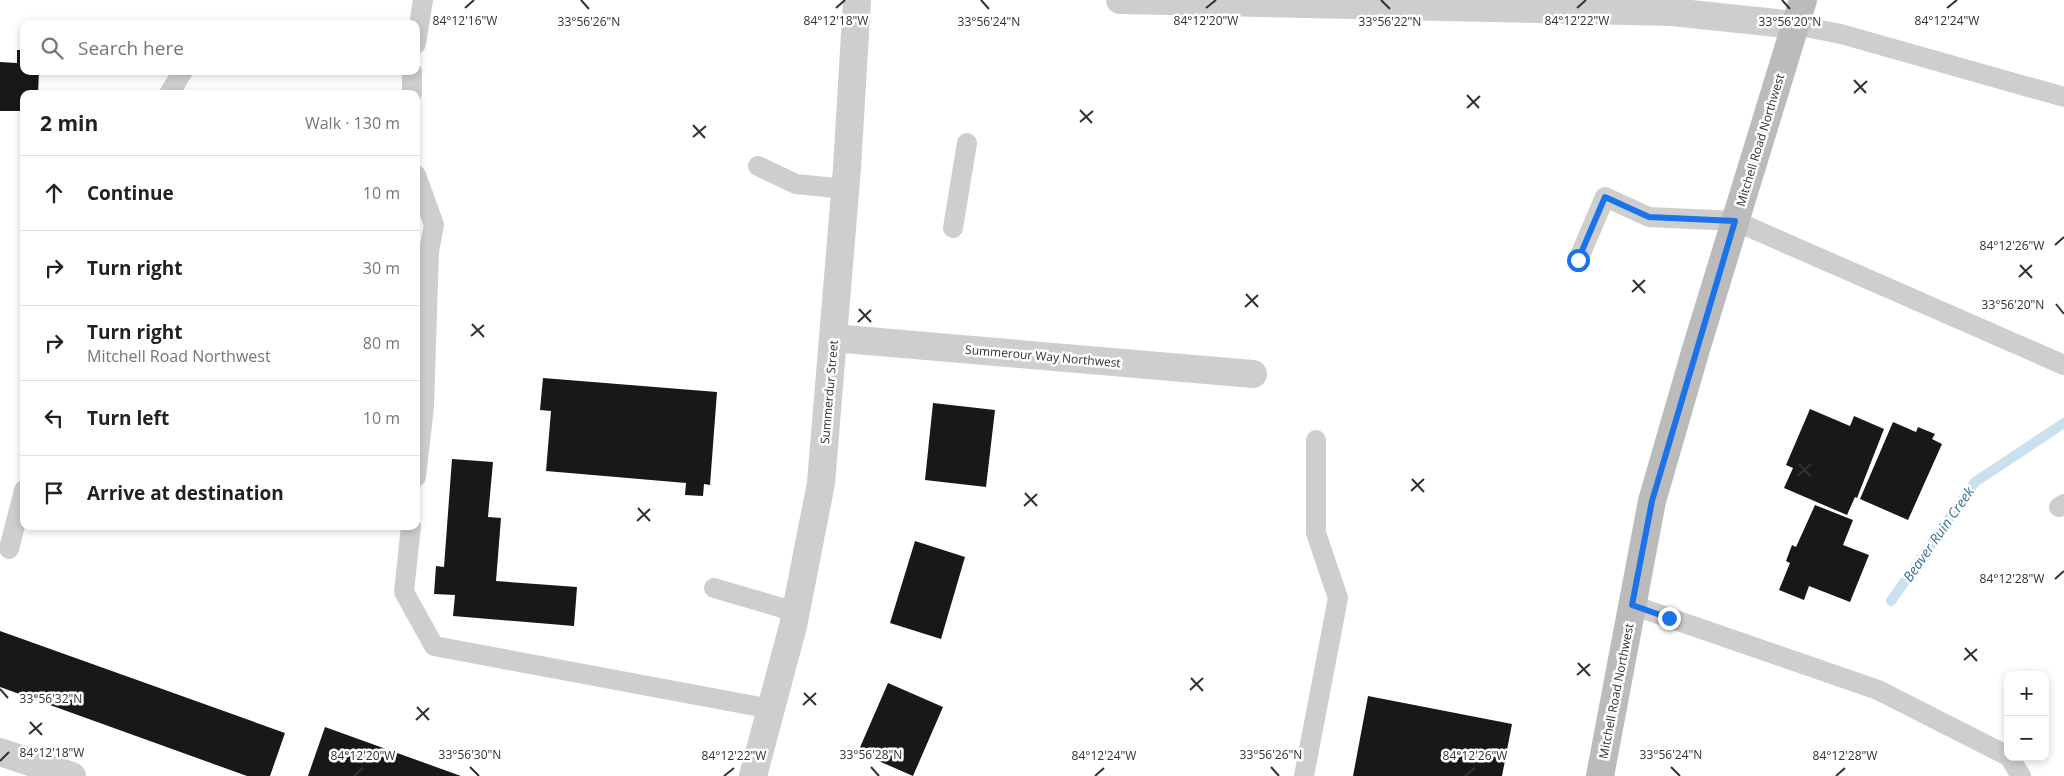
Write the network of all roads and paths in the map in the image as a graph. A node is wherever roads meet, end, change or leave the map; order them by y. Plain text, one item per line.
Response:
1 (423, 0) edge
2 (857, 0) edge
3 (1120, 0) edge
4 (1671, 6) edge
5 (1799, 13) edge
6 (420, 20) edge
7 (181, 75) edge
8 (412, 75) edge
9 (171, 90) edge
10 (412, 90) edge
11 (2064, 97) edge
12 (967, 143) dead end
13 (758, 166) dead end
14 (420, 186) edge
15 (845, 189) junction
16 (1735, 221) junction
17 (953, 228) dead end
18 (1578, 260) dead end
19 (833, 338) junction
20 (2064, 365) edge
21 (1252, 374) dead end
22 (1316, 440) dead end
23 (420, 442) edge
24 (20, 506) edge
25 (411, 530) edge
26 (9, 549) dead end
27 (714, 588) dead end
28 (1632, 605) junction
29 (796, 612) junction
30 (771, 709) junction
31 (0, 752) edge
32 (2004, 755) edge
33 (2011, 761) edge
34 (72, 776) edge
35 (753, 776) edge
36 (1304, 776) edge
37 (1600, 776) edge
38 (2021, 776) edge

1 - 6 lane
2 - 15 street, Summerdur Street
3 - 4 street
4 - 5 street
5 - 11 lane
5 - 16 street, Mitchell Road Northwest
7 - 9 lane
8 - 10 lane
12 - 17 lane
13 - 15 lane
14 - 23 lane
15 - 19 street, Summerdur Street
16 - 18 lane
16 - 20 lane
16 - 28 street, Mitchell Road Northwest
19 - 21 street, Summerour Way Northwest
19 - 29 street, Summerdur Street
22 - 36 lane
24 - 26 lane
25 - 30 lane
27 - 29 lane
28 - 32 lane
28 - 37 street, Mitchell Road Northwest
29 - 30 street, Summerdur Street
30 - 35 street, Summerdur Street
31 - 34 street
33 - 38 lane

